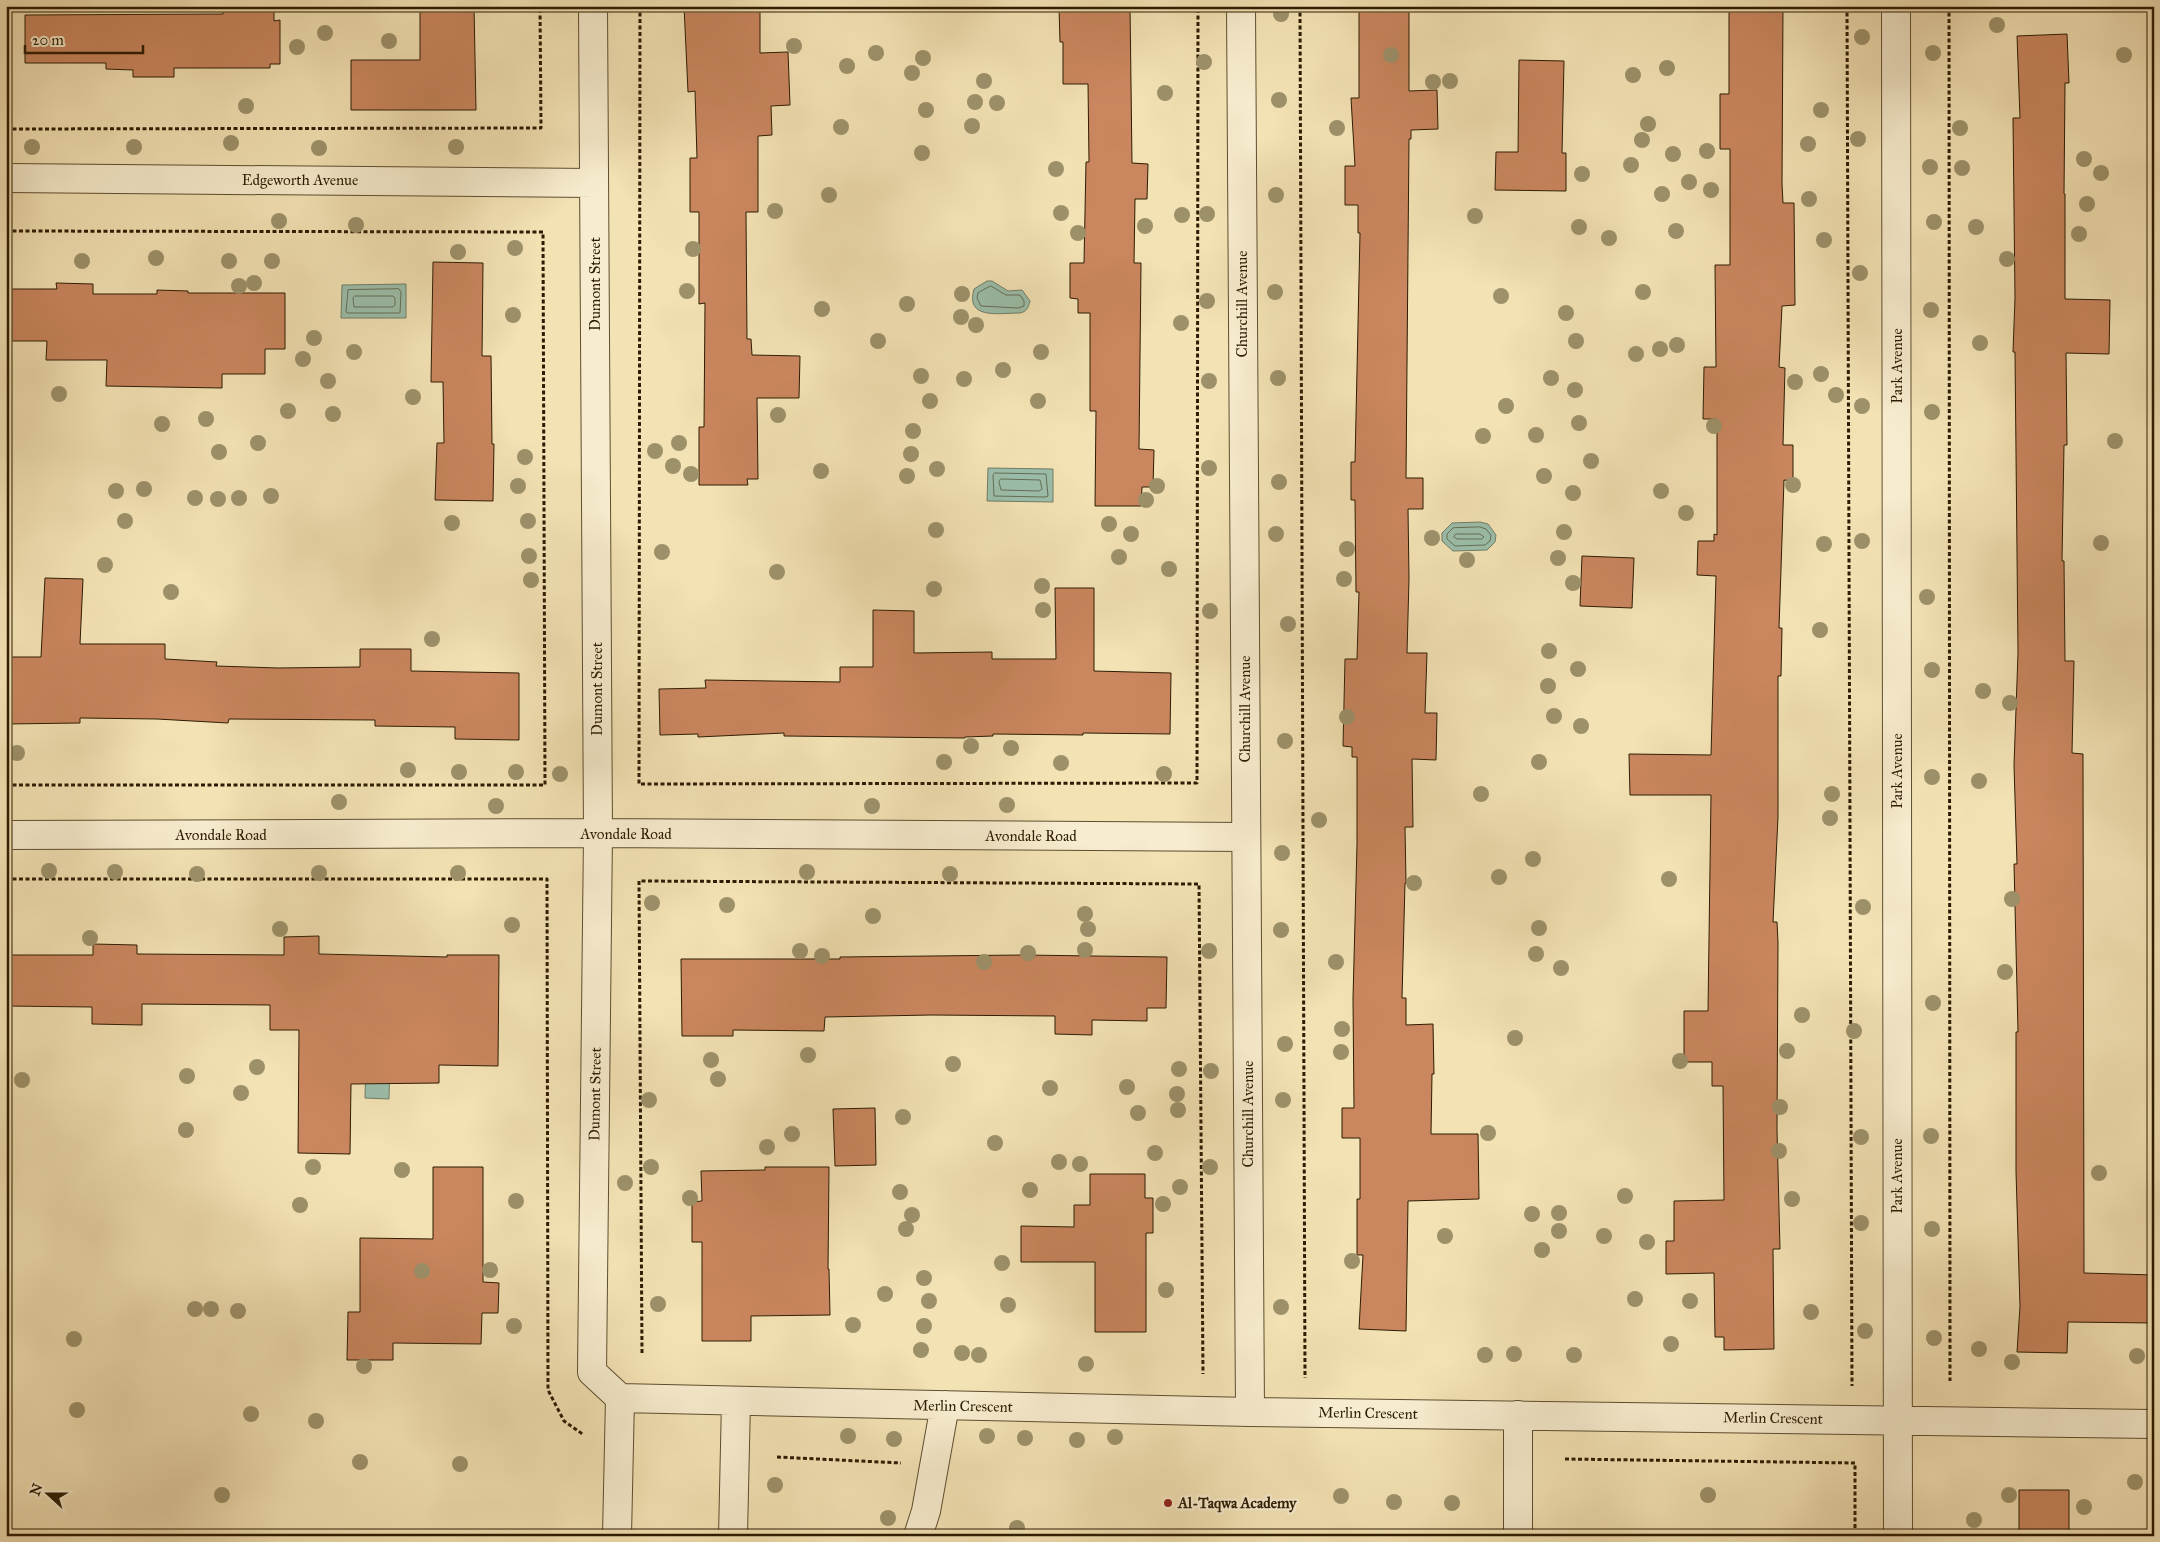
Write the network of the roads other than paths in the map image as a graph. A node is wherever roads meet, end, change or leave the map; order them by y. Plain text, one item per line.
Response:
1 (593, 6) edge
2 (1241, 6) edge
3 (1896, 6) edge
4 (6, 178) edge
5 (594, 182) junction
6 (598, 833) junction
7 (6, 835) edge
8 (1246, 837) junction
9 (620, 1398) junction
10 (736, 1401) junction
11 (945, 1405) junction
12 (1250, 1412) junction
13 (1518, 1415) junction
14 (1897, 1420) junction
15 (2154, 1424) edge
16 (617, 1536) edge
17 (733, 1536) edge
18 (918, 1536) edge
19 (1518, 1536) edge
20 (1898, 1536) edge

1 - 5 street, Dumont Street
2 - 8 street, Churchill Avenue
3 - 14 street, Park Avenue
4 - 5 street, Edgeworth Avenue
5 - 6 street, Dumont Street
6 - 7 street, Avondale Road
6 - 8 street, Avondale Road
6 - 9 street, Dumont Street
8 - 12 street, Churchill Avenue
9 - 10 street, Merlin Crescent
9 - 16 street
10 - 11 street, Merlin Crescent
10 - 17 street
11 - 12 street, Merlin Crescent
11 - 18 street
12 - 13 street, Merlin Crescent
13 - 14 street, Merlin Crescent
13 - 19 street
14 - 15 street, Merlin Crescent
14 - 20 street, Park Avenue

